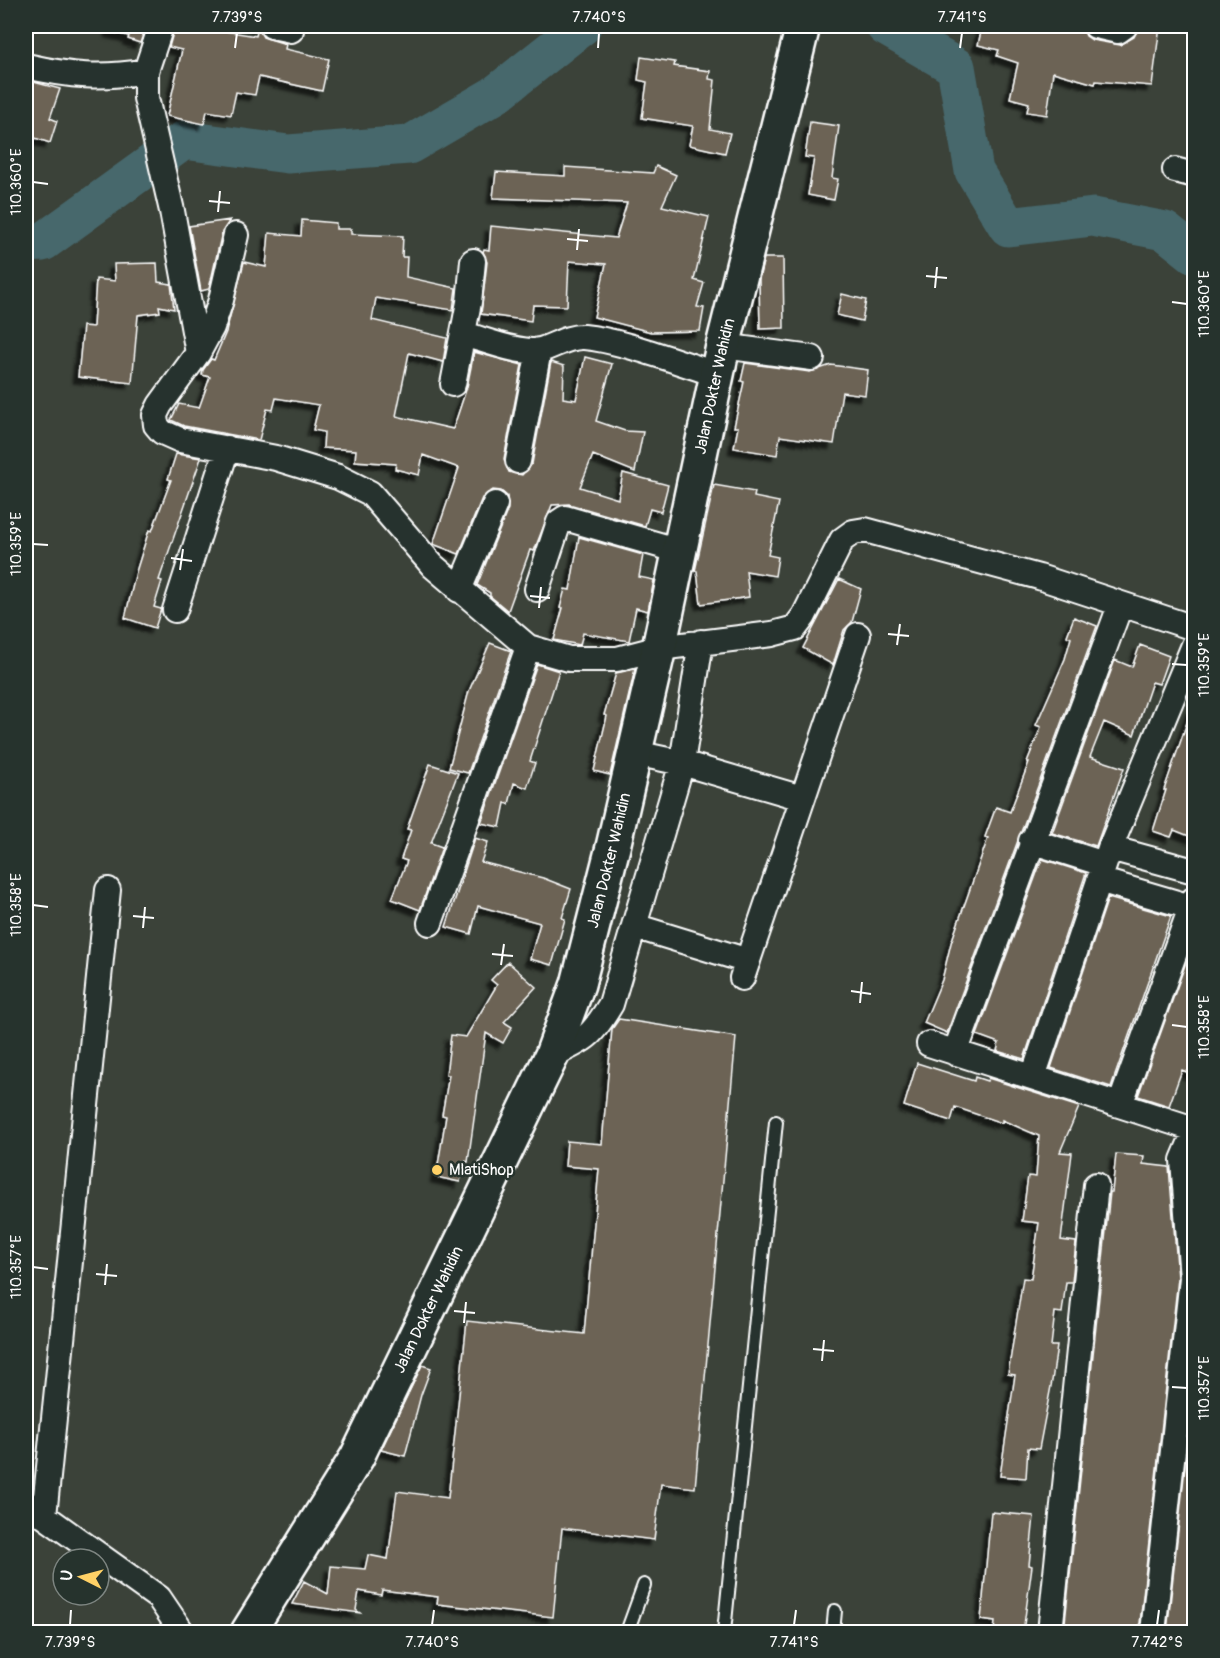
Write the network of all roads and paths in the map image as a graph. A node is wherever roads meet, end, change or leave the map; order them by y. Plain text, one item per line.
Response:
1 (161, 26) edge
2 (803, 26) edge
3 (1096, 26) edge
4 (1125, 26) edge
5 (26, 66) edge
6 (146, 71) junction
7 (236, 235) dead end
8 (474, 261) dead end
9 (463, 334) junction
10 (539, 350) junction
11 (198, 353) junction
12 (812, 358) dead end
13 (720, 360) junction
14 (453, 384) dead end
15 (227, 448) junction
16 (518, 461) dead end
17 (495, 504) dead end
18 (680, 551) junction
19 (537, 589) dead end
20 (459, 590) junction
21 (1069, 603) dead end
22 (175, 610) dead end
23 (1118, 614) junction
24 (1194, 628) edge
25 (858, 635) dead end
26 (1194, 636) edge
27 (701, 642) junction
28 (1194, 645) edge
29 (528, 647) junction
30 (659, 648) junction
31 (634, 753) junction
32 (682, 763) junction
33 (802, 798) junction
34 (1031, 841) junction
35 (1104, 864) junction
36 (1194, 870) edge
37 (108, 890) dead end
38 (1193, 905) edge
39 (430, 922) dead end
40 (634, 926) junction
41 (929, 1044) dead end
42 (955, 1053) junction
43 (552, 1055) junction
44 (1033, 1077) junction
45 (1120, 1105) junction
46 (776, 1122) dead end
47 (1194, 1129) edge
48 (1194, 1134) edge
49 (1096, 1185) dead end
50 (1193, 1278) edge
51 (1187, 1391) edge
52 (35, 1509) edge
53 (644, 1585) dead end
54 (835, 1611) dead end
55 (182, 1632) edge
56 (248, 1632) edge
57 (627, 1632) edge
58 (724, 1632) edge
59 (833, 1632) edge
60 (1050, 1632) edge
61 (1153, 1632) edge

1 - 6 street
2 - 13 main road, Jalan Dokter Wahidin
3 - 4 street
5 - 6 street
6 - 11 street
7 - 11 street
8 - 9 street
9 - 10 street
9 - 14 street
10 - 13 street
10 - 16 street
11 - 15 street
12 - 13 street
13 - 18 main road, Jalan Dokter Wahidin
15 - 20 street
15 - 22 street
17 - 20 street
18 - 19 street
18 - 30 main road, Jalan Dokter Wahidin
20 - 29 street
21 - 23 street
23 - 26 street
23 - 34 street
24 - 27 street
25 - 33 street
27 - 30 street
27 - 32 street
28 - 35 street
29 - 30 street
29 - 39 street
30 - 31 main road, Jalan Dokter Wahidin
31 - 32 street
31 - 43 main road, Jalan Dokter Wahidin
32 - 33 street
32 - 40 street
33 - 40 street
34 - 35 street
34 - 42 street
35 - 36 street
35 - 38 street
35 - 44 street
37 - 52 street
38 - 45 street
40 - 43 street
41 - 42 street
42 - 44 street
43 - 56 main road, Jalan Dokter Wahidin
44 - 45 street
45 - 47 street
46 - 58 lane
48 - 50 street
49 - 60 street
50 - 51 street
51 - 61 street
52 - 55 street
53 - 57 lane
54 - 59 lane

